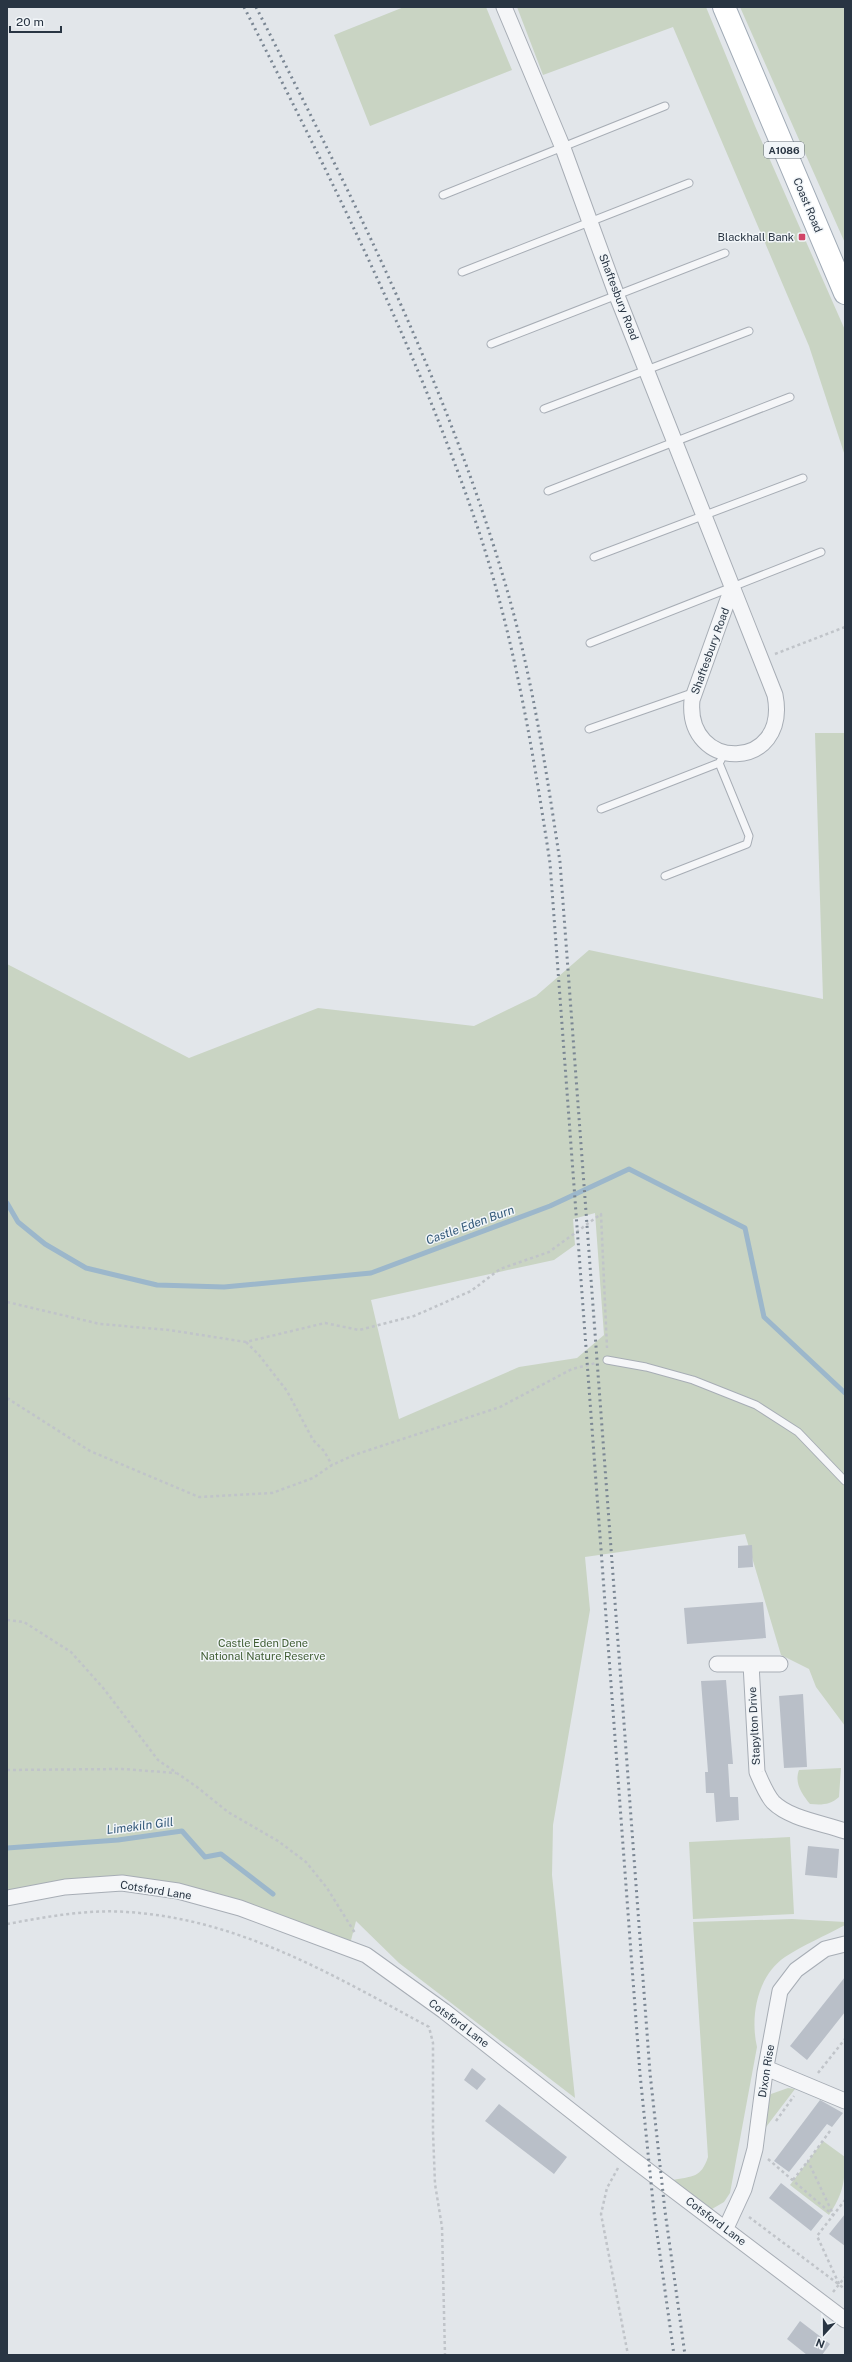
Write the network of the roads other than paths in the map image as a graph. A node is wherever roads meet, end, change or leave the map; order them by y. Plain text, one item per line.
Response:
1 (504, 7) edge
2 (724, 7) edge
3 (665, 106) dead end
4 (563, 148) junction
5 (689, 183) dead end
6 (443, 195) dead end
7 (590, 223) junction
8 (725, 253) dead end
9 (462, 272) dead end
10 (845, 293) edge
11 (618, 296) junction
12 (749, 330) dead end
13 (491, 344) dead end
14 (646, 369) junction
15 (790, 398) dead end
16 (544, 409) dead end
17 (675, 443) junction
18 (803, 478) dead end
19 (548, 491) dead end
20 (704, 515) junction
21 (822, 552) dead end
22 (594, 557) dead end
23 (732, 588) junction
24 (590, 643) dead end
25 (695, 692) junction
26 (589, 729) dead end
27 (722, 758) junction
28 (601, 809) dead end
29 (665, 876) dead end
30 (607, 1360) road end
31 (845, 1481) edge
32 (717, 1664) dead end
33 (751, 1664) junction
34 (780, 1664) dead end
35 (845, 1831) edge
36 (7, 1898) edge
37 (845, 1944) edge
38 (766, 2068) junction
39 (845, 2100) edge
40 (726, 2228) junction
41 (845, 2320) edge

1 - 4 street, Shaftesbury Road
2 - 10 main road, Coast Road / A1086
3 - 4 lane
4 - 6 lane
4 - 7 street, Shaftesbury Road
5 - 7 lane
7 - 9 lane
7 - 11 street, Shaftesbury Road
8 - 11 lane
11 - 13 lane
11 - 14 street, Shaftesbury Road
12 - 14 lane
14 - 16 lane
14 - 17 street, Shaftesbury Road
15 - 17 lane
17 - 19 lane
17 - 20 street, Shaftesbury Road
18 - 20 lane
20 - 22 lane
20 - 23 street, Shaftesbury Road
21 - 23 lane
23 - 24 lane
23 - 25 street, Shaftesbury Road
23 - 27 street, Shaftesbury Road
25 - 26 lane
25 - 27 street, Shaftesbury Road
27 - 28 lane
27 - 29 lane
30 - 31 lane
32 - 33 street
33 - 34 street
33 - 35 street, Stapylton Drive
36 - 40 street, Cotsford Lane
37 - 38 street, Dixon Rise
38 - 39 street
38 - 40 street, Dixon Rise
40 - 41 street, Cotsford Lane

